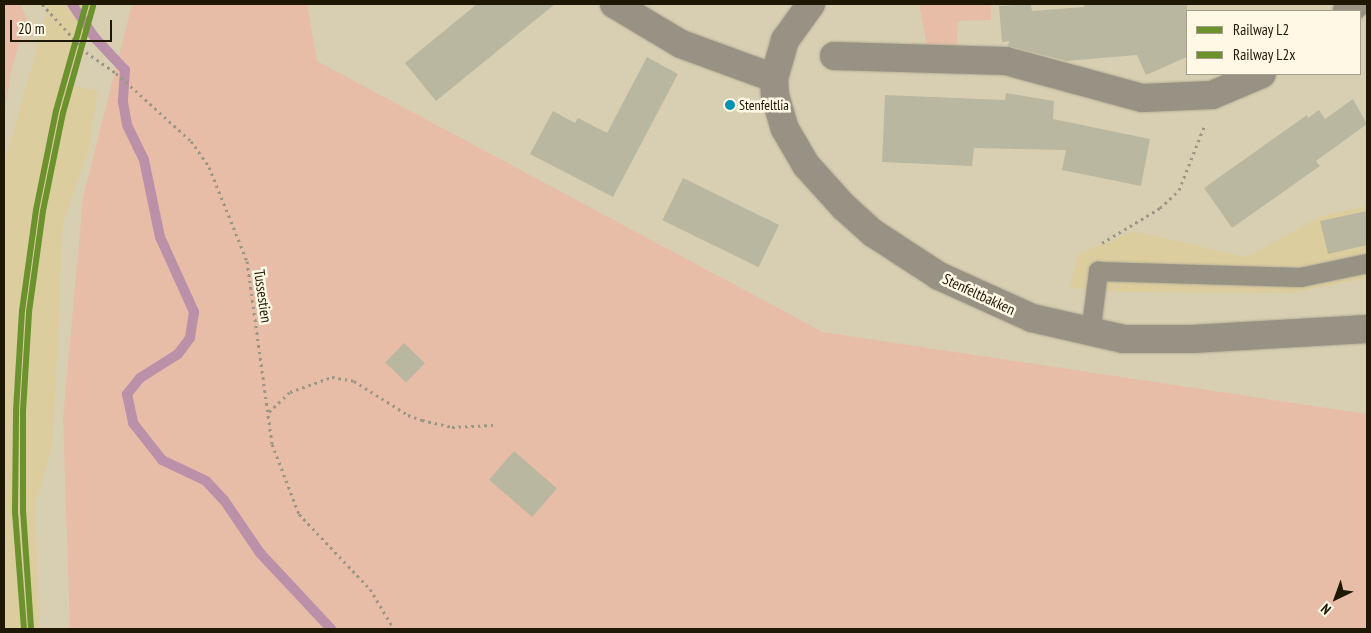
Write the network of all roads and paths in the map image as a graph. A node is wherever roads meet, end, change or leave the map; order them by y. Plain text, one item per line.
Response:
1 (42, 4) edge
2 (614, 4) edge
3 (811, 4) edge
4 (834, 56) dead end
5 (1260, 75) edge
6 (774, 78) junction
7 (1212, 95) junction
8 (1367, 263) edge
9 (1098, 271) junction
10 (1367, 328) edge
11 (1090, 334) junction
12 (268, 412) junction
13 (493, 425) dead end
14 (394, 629) edge

1 - 12 path, Tussestien
2 - 6 street
3 - 6 street, Stenfeltbakken
4 - 7 street
5 - 7 street
6 - 11 street, Stenfeltbakken
7 - 9 path
8 - 9 lane
9 - 11 lane
10 - 11 street, Stenfeltbakken
12 - 13 path
12 - 14 path, Tussestien

